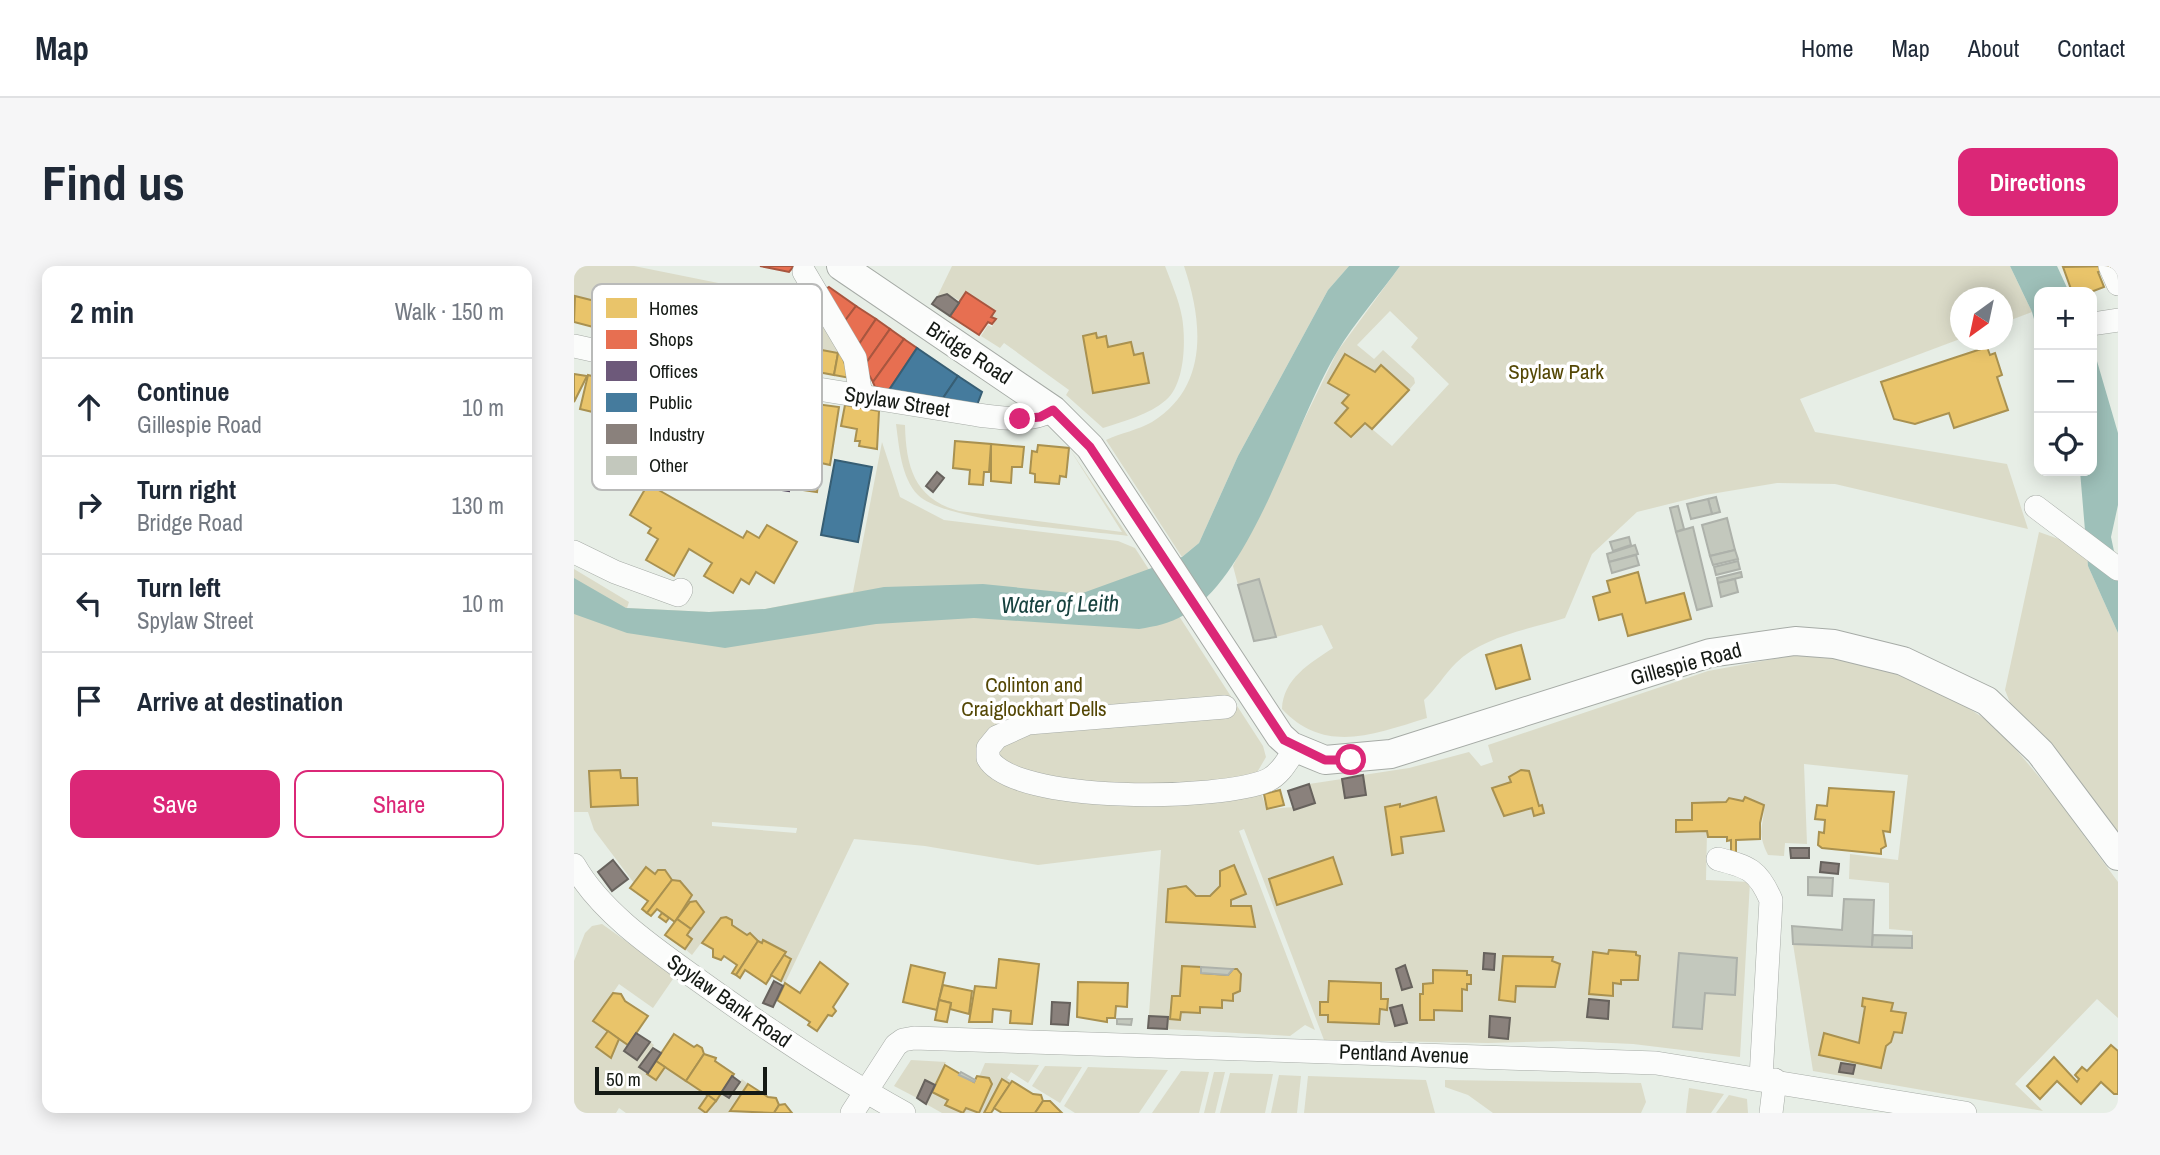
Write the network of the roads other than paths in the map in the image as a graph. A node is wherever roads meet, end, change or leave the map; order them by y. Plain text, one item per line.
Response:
1 (841, 266) edge
2 (2110, 266) edge
3 (804, 272) dead end
4 (811, 284) edge
5 (2118, 284) edge
6 (822, 302) edge
7 (2118, 320) edge
8 (2097, 323) edge
9 (574, 346) edge
10 (592, 350) edge
11 (822, 390) edge
12 (861, 396) junction
13 (1053, 410) junction
14 (2043, 511) dead end
15 (574, 552) edge
16 (2118, 569) edge
17 (681, 590) dead end
18 (1225, 707) dead end
19 (1302, 751) junction
20 (2118, 856) edge
21 (1718, 859) dead end
22 (574, 865) edge
23 (1768, 1079) junction
24 (865, 1092) junction
25 (852, 1113) edge
26 (904, 1113) edge
27 (1770, 1113) edge
28 (1965, 1113) edge

1 - 13 main road, Bridge Road
2 - 5 street
3 - 4 street
6 - 12 street
7 - 8 street
9 - 10 street, Spylaw Street
11 - 12 street, Spylaw Street
12 - 13 street, Spylaw Street
13 - 19 main road, Bridge Road
14 - 16 street
15 - 17 street
18 - 19 street
19 - 20 main road, Gillespie Road
21 - 23 street
22 - 24 street, Spylaw Bank Road
23 - 24 street, Pentland Avenue
23 - 27 street
23 - 28 street, Pentland Avenue
24 - 25 street, Pentland Avenue
24 - 26 street, Spylaw Bank Road

